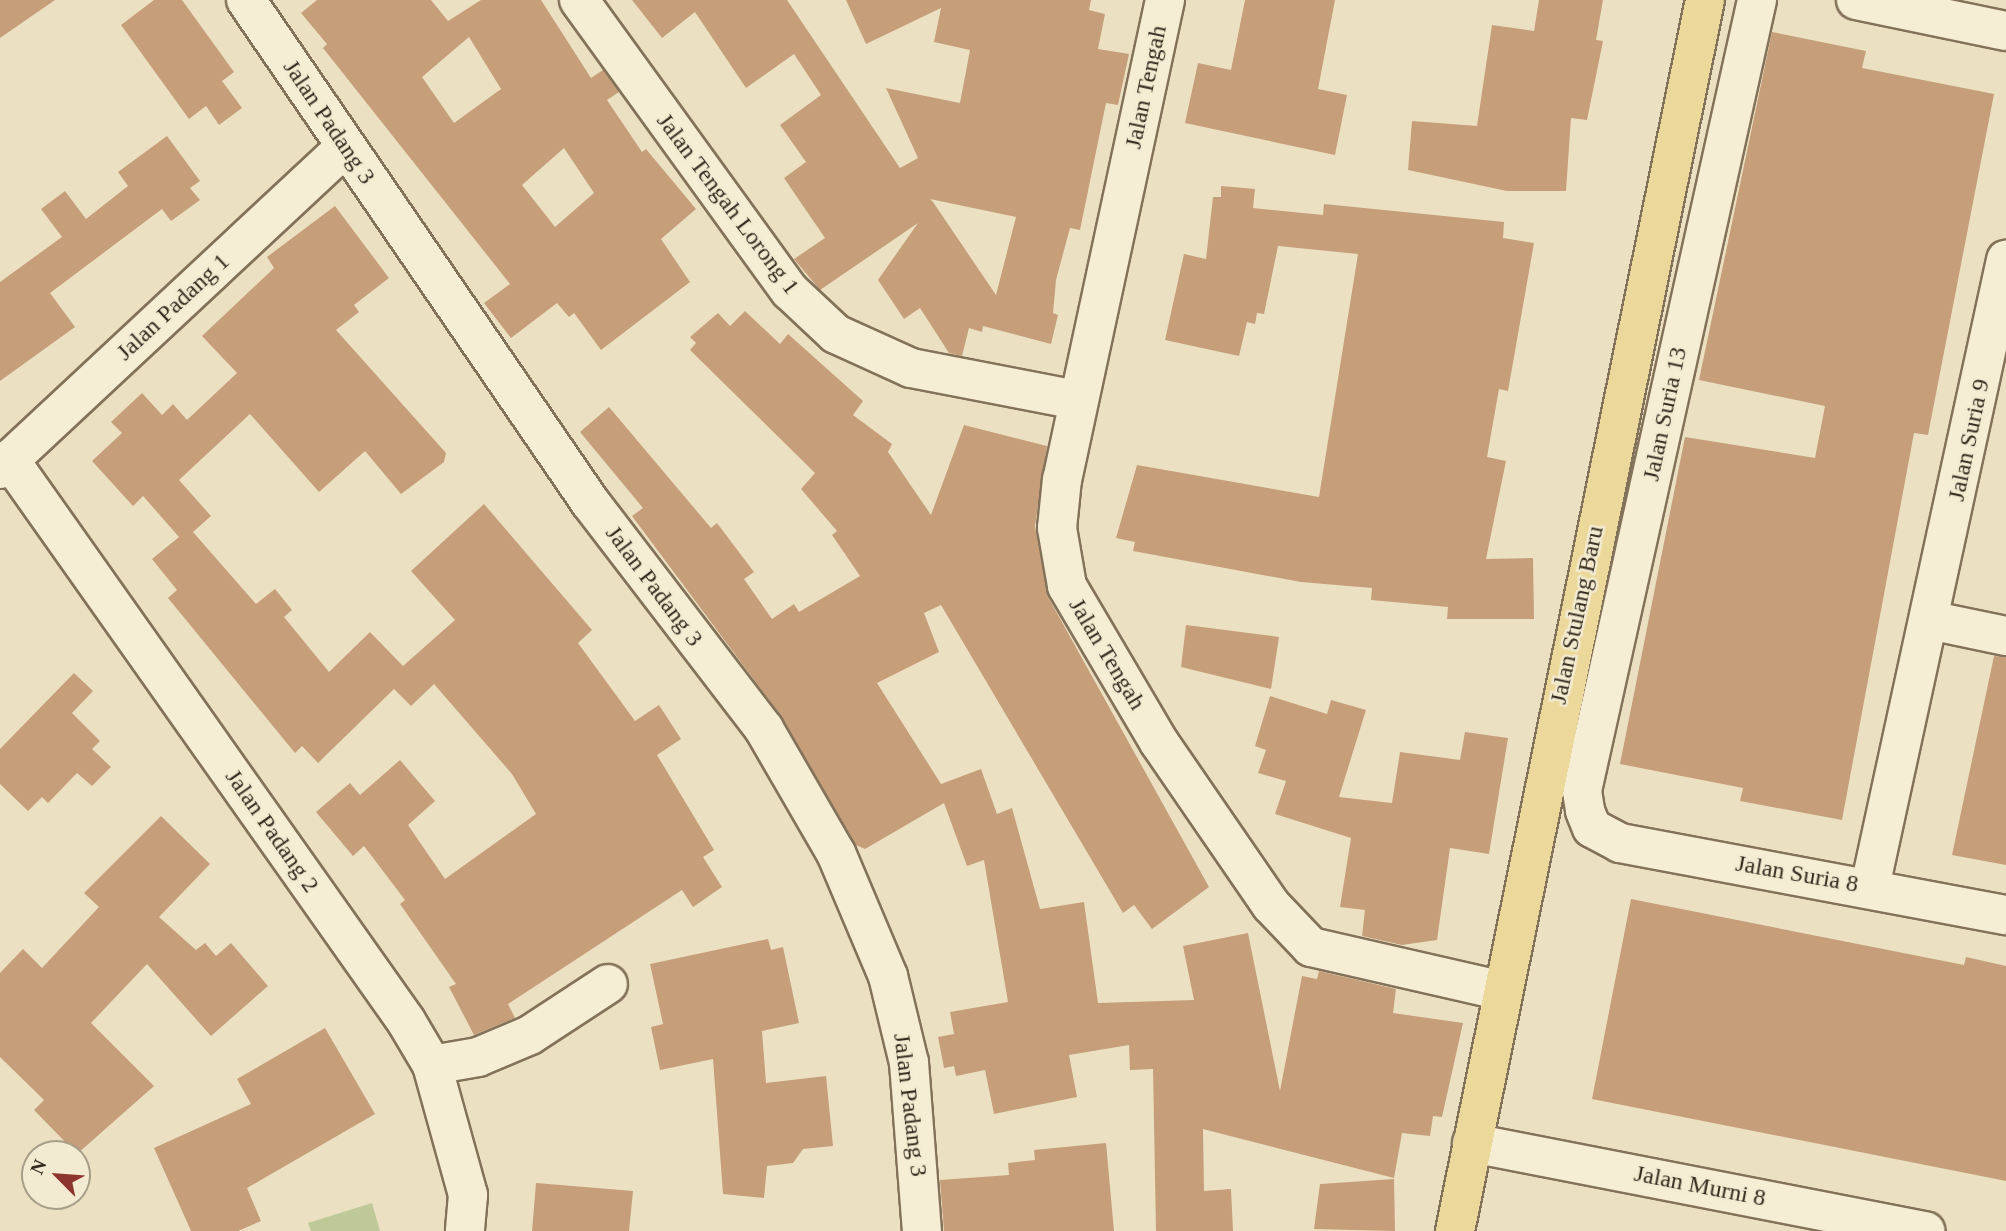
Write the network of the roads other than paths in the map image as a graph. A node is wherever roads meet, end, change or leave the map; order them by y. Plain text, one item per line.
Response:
1 (246, 0) edge
2 (579, 0) edge
3 (1165, 0) edge
4 (1705, 0) edge
5 (1757, 0) edge
6 (1856, 0) edge
7 (2006, 31) edge
8 (345, 147) junction
9 (2006, 260) edge
10 (1998, 341) edge
11 (1077, 400) junction
12 (5, 464) edge
13 (1929, 620) junction
14 (2006, 636) edge
15 (1592, 828) joint
16 (1870, 887) junction
17 (2006, 915) edge
18 (608, 984) dead end
19 (1499, 990) junction
20 (432, 1066) junction
21 (1472, 1143) junction
22 (1852, 1224) edge
23 (464, 1231) edge
24 (922, 1231) edge
25 (1455, 1231) edge
26 (1926, 1231) edge

1 - 8 street, Jalan Padang 3
2 - 11 street, Jalan Tengah Lorong 1
3 - 11 street, Jalan Tengah
4 - 19 main road, Jalan Stulang Baru
5 - 15 street, Jalan Suria 13
6 - 7 street
8 - 12 street, Jalan Padang 1
8 - 24 street, Jalan Padang 3
9 - 10 street, Jalan Suria 9
10 - 13 street, Jalan Suria 9
11 - 19 street, Jalan Tengah
12 - 20 street, Jalan Padang 2
13 - 14 street
13 - 16 street, Jalan Suria 9
15 - 16 street, Jalan Suria 8
16 - 17 street, Jalan Suria 8
18 - 20 street
19 - 21 main road, Jalan Stulang Baru
20 - 23 street, Jalan Padang 2
21 - 22 street, Jalan Murni 8
21 - 25 main road, Jalan Stulang Baru
22 - 26 street, Jalan Murni 8

